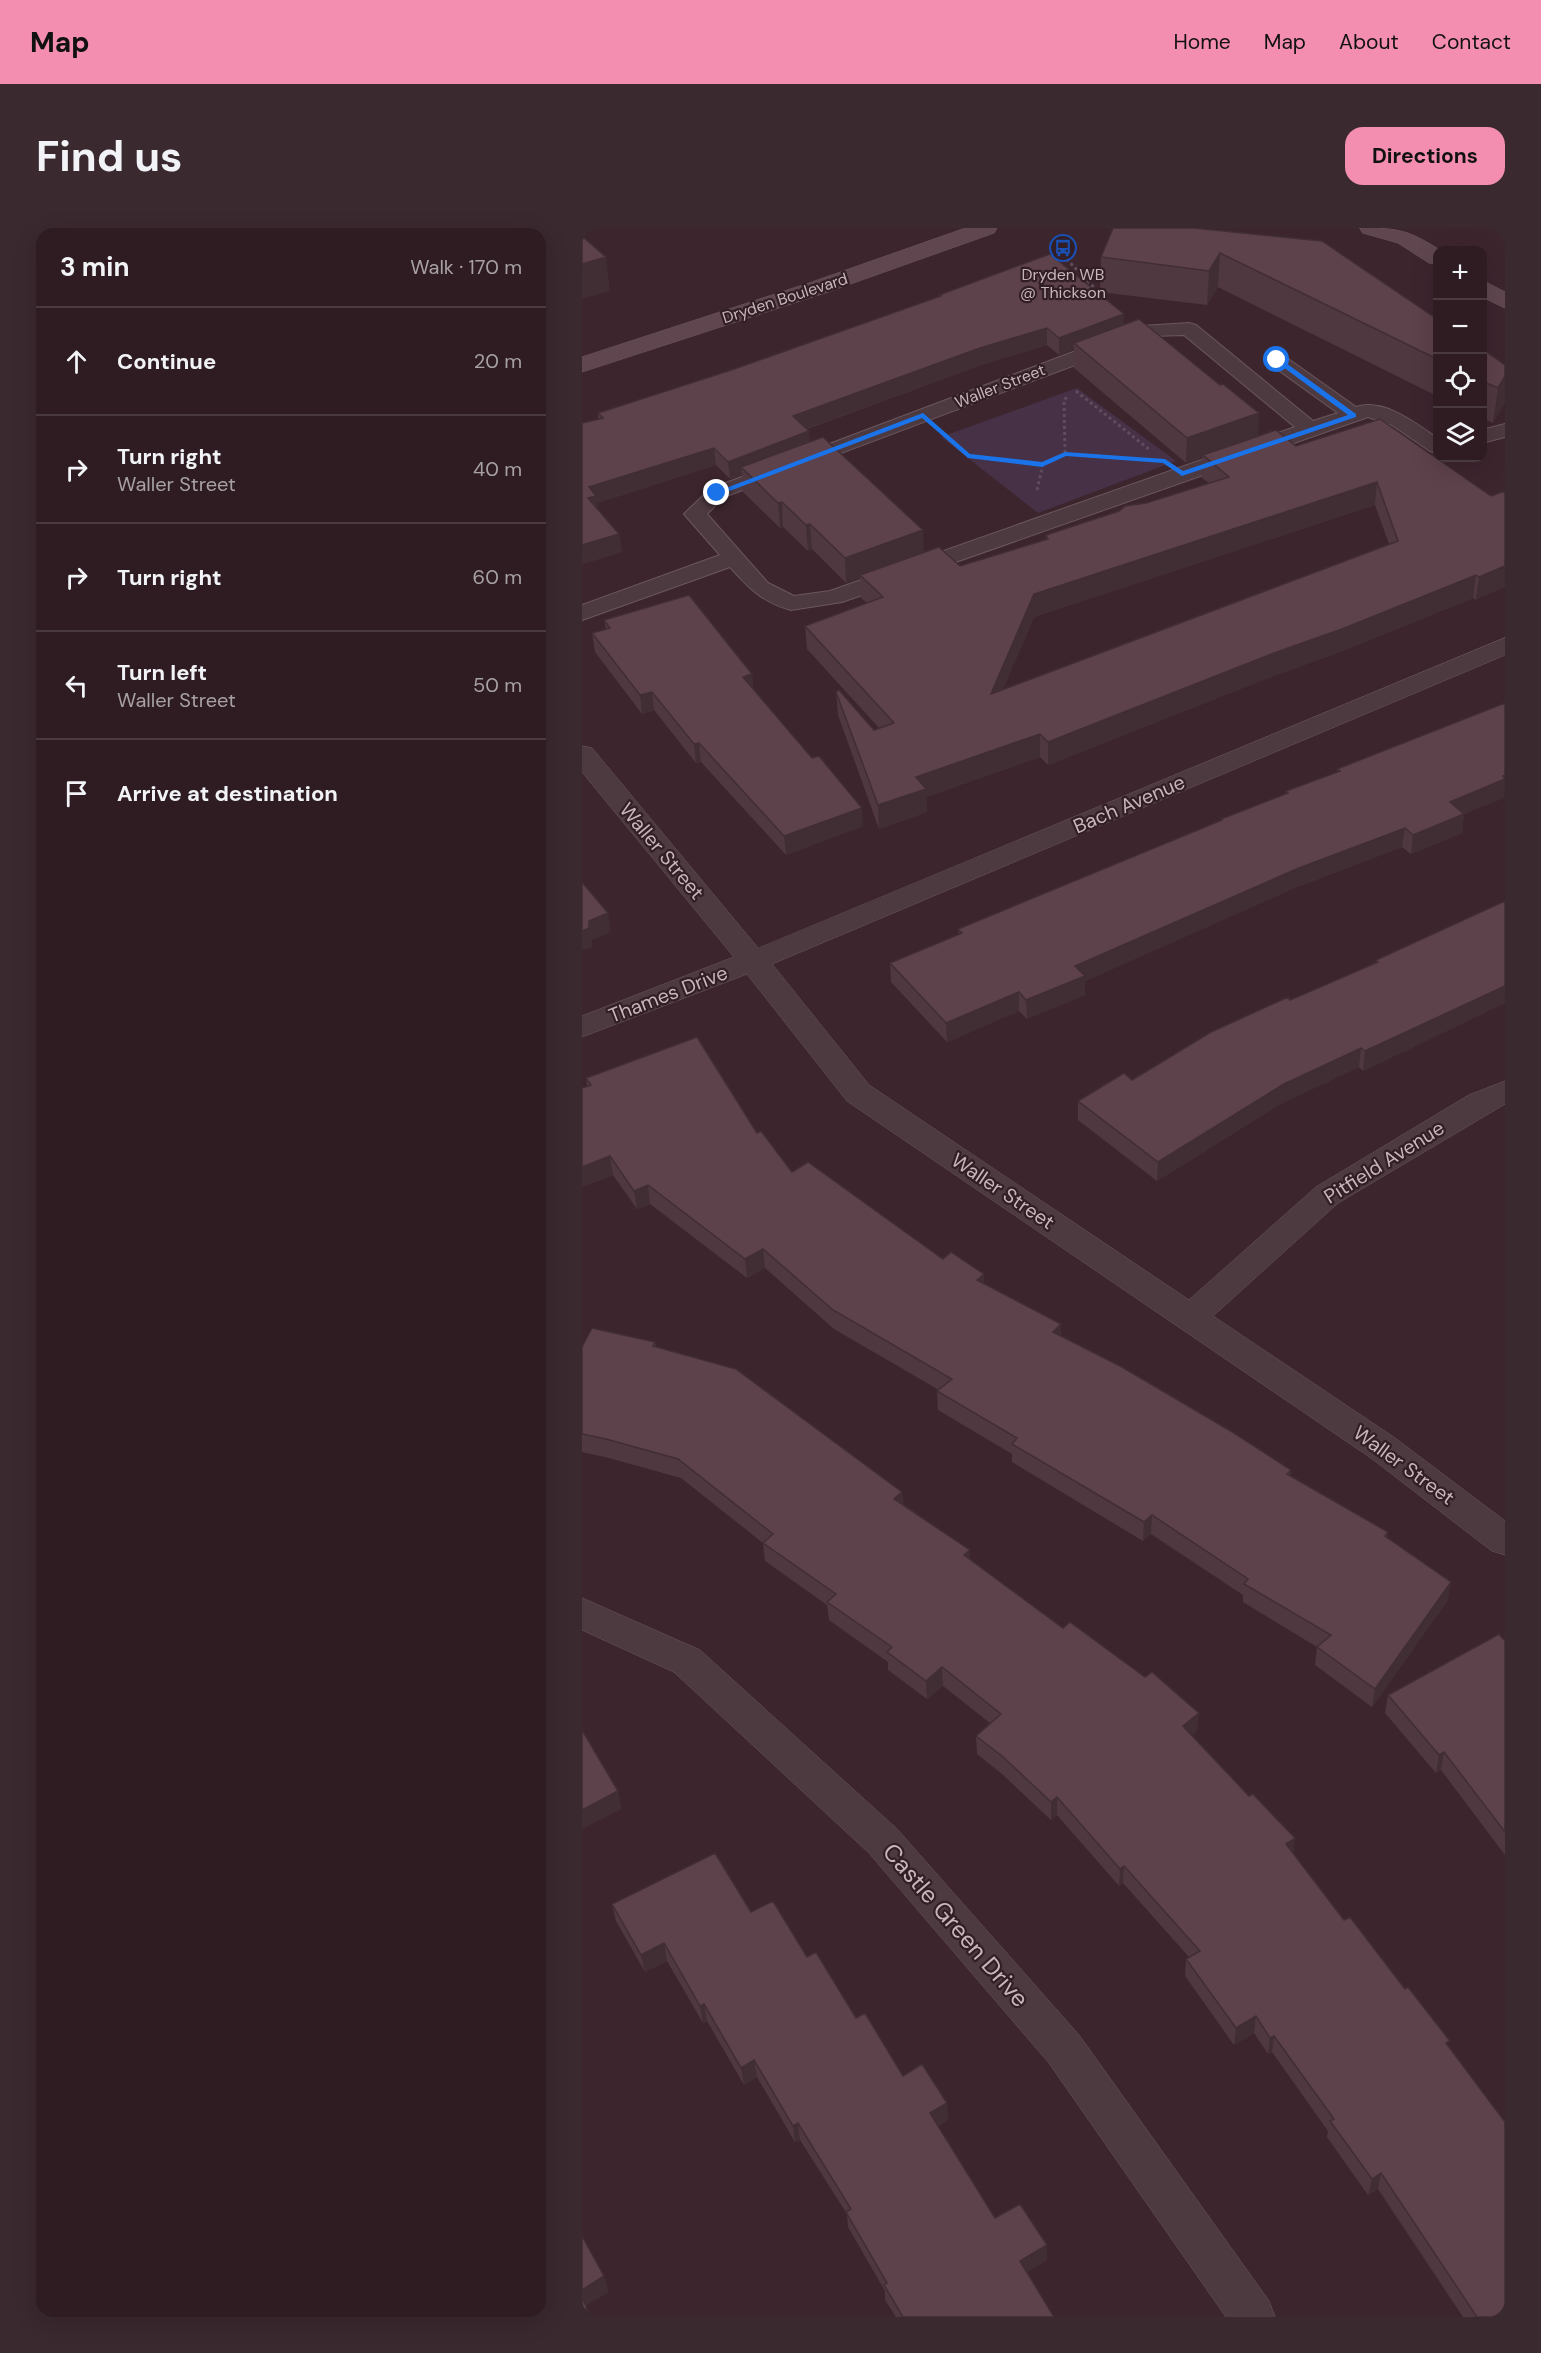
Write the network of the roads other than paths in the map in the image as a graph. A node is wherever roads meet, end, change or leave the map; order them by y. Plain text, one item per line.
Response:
1 (986, 228) edge
2 (1371, 228) edge
3 (1407, 233) edge
4 (1433, 255) edge
5 (1487, 290) edge
6 (1505, 302) edge
7 (1277, 360) dead end
8 (582, 364) edge
9 (1353, 415) junction
10 (1310, 429) junction
11 (1505, 430) edge
12 (1487, 435) edge
13 (1433, 444) edge
14 (734, 558) junction
15 (582, 613) edge
16 (1505, 646) edge
17 (582, 754) edge
18 (753, 961) junction
19 (582, 1027) edge
20 (1505, 1092) edge
21 (1191, 1317) junction
22 (1505, 1541) edge
23 (582, 1613) edge
24 (1253, 2317) edge

1 - 8 street, Dryden Boulevard
2 - 3 street
3 - 4 street
5 - 6 street
7 - 9 lane
9 - 10 lane, Waller Street
9 - 13 lane, Waller Street
10 - 14 lane, Waller Street
10 - 14 lane, Waller Street
11 - 12 lane
14 - 15 lane
16 - 18 street, Bach Avenue
17 - 18 street, Waller Street
18 - 19 street, Thames Drive
18 - 21 street, Waller Street
20 - 21 street, Pitfield Avenue
21 - 22 street, Waller Street
23 - 24 street, Castle Green Drive

